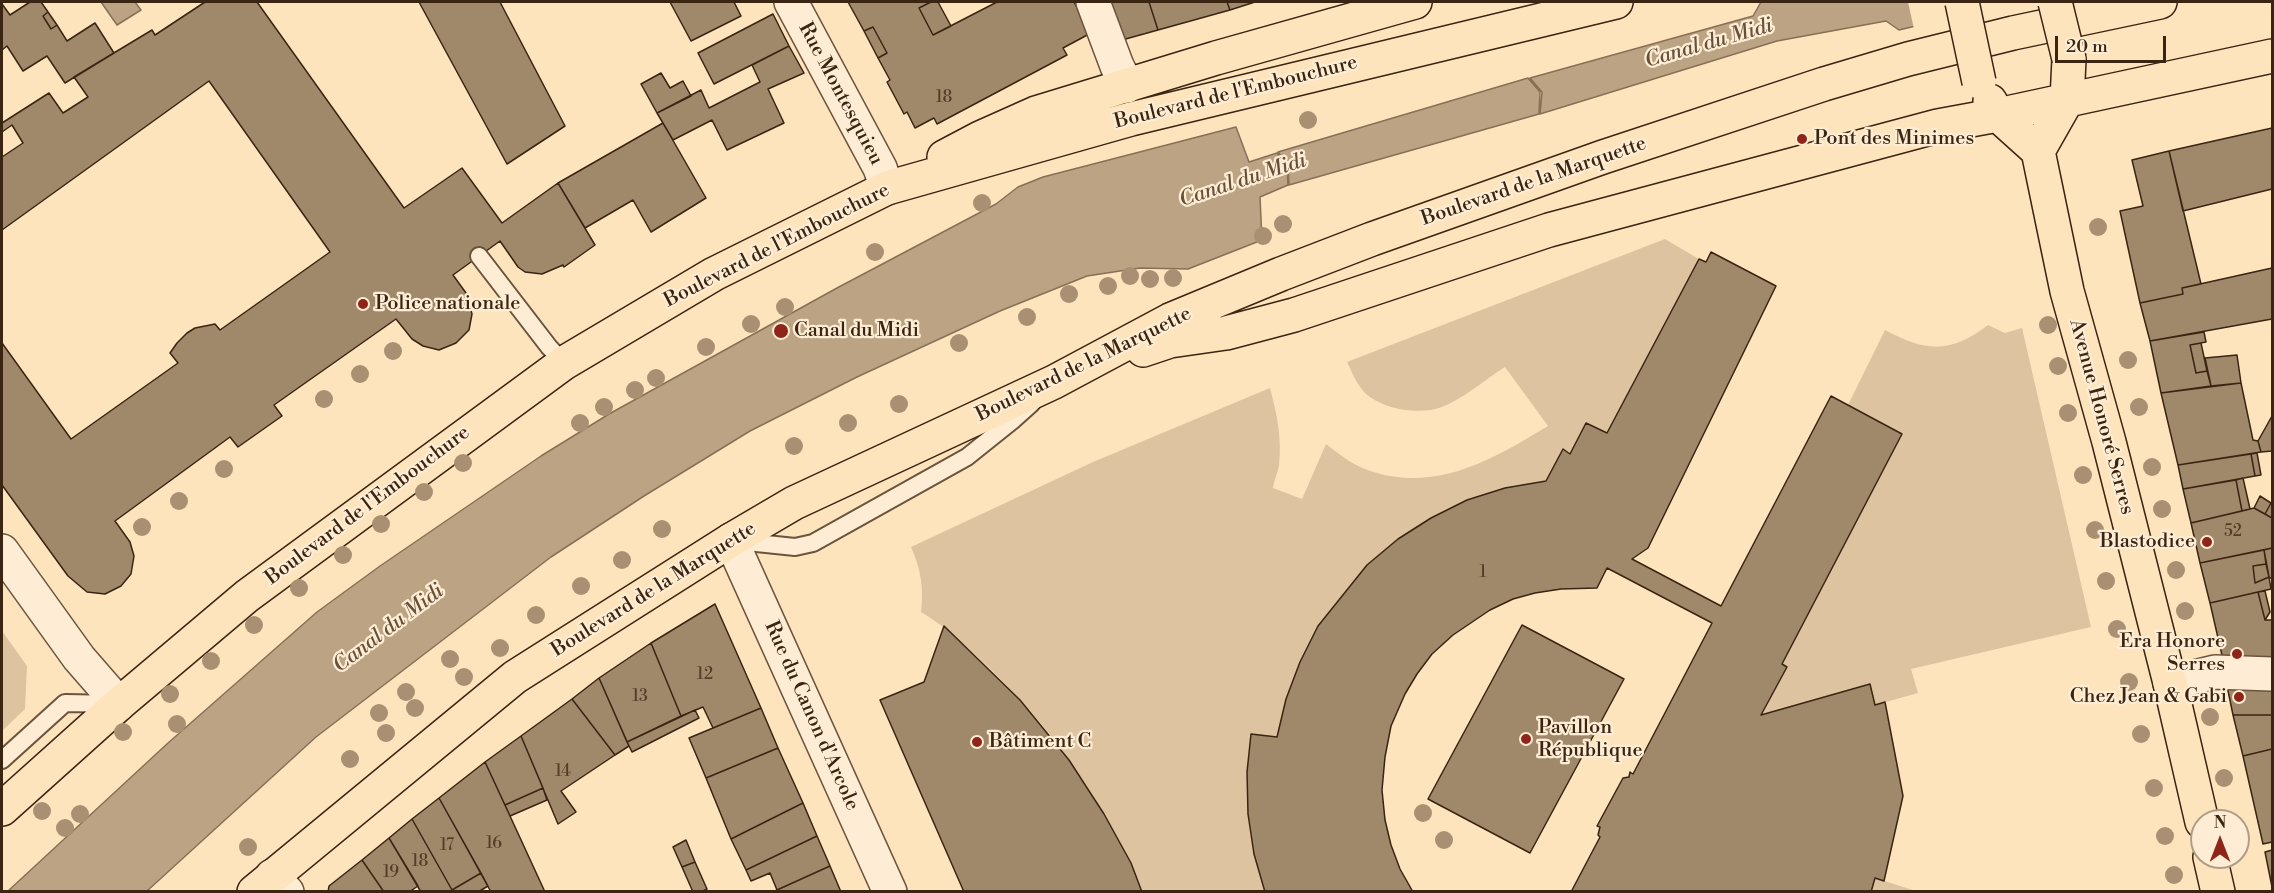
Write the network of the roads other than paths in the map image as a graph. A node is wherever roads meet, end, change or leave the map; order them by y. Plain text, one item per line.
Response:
1 (791, 2) edge
2 (1093, 2) edge
3 (1415, 2) edge
4 (1616, 2) edge
5 (1962, 2) edge
6 (2055, 2) edge
7 (2160, 2) edge
8 (2272, 56) edge
9 (1127, 86) junction
10 (2067, 100) junction
11 (1998, 115) junction
12 (2038, 151) junction
13 (887, 188) junction
14 (479, 256) dead end
15 (564, 363) junction
16 (1054, 382) junction
17 (731, 540) junction
18 (2, 551) edge
19 (2272, 674) edge
20 (2170, 683) junction
21 (119, 704) junction
22 (2, 760) edge
23 (2, 809) edge
24 (2199, 809) edge
25 (2213, 869) edge
26 (271, 886) edge
27 (890, 891) edge
28 (2218, 891) edge

1 - 13 street, Rue Montesquieu
2 - 9 street
3 - 9 main road
4 - 13 main road, Boulevard de l'Embouchure
5 - 11 main road, bridge
6 - 10 main road, bridge
7 - 16 main road, Boulevard de la Marquette
8 - 10 main road
9 - 13 main road
10 - 11 main road
10 - 12 main road
11 - 12 main road
11 - 16 main road
12 - 20 main road, Avenue Honoré Serres
13 - 15 main road, Boulevard de l'Embouchure
14 - 15 lane
15 - 21 main road, Boulevard de l'Embouchure
16 - 17 main road, Boulevard de la Marquette
16 - 17 lane
17 - 26 main road, Boulevard de la Marquette
17 - 27 street, Rue du Canon d'Arcole
18 - 21 street
19 - 20 street
20 - 24 main road, Avenue Honoré Serres
21 - 22 lane
21 - 23 main road, Boulevard de l'Embouchure
25 - 28 main road

